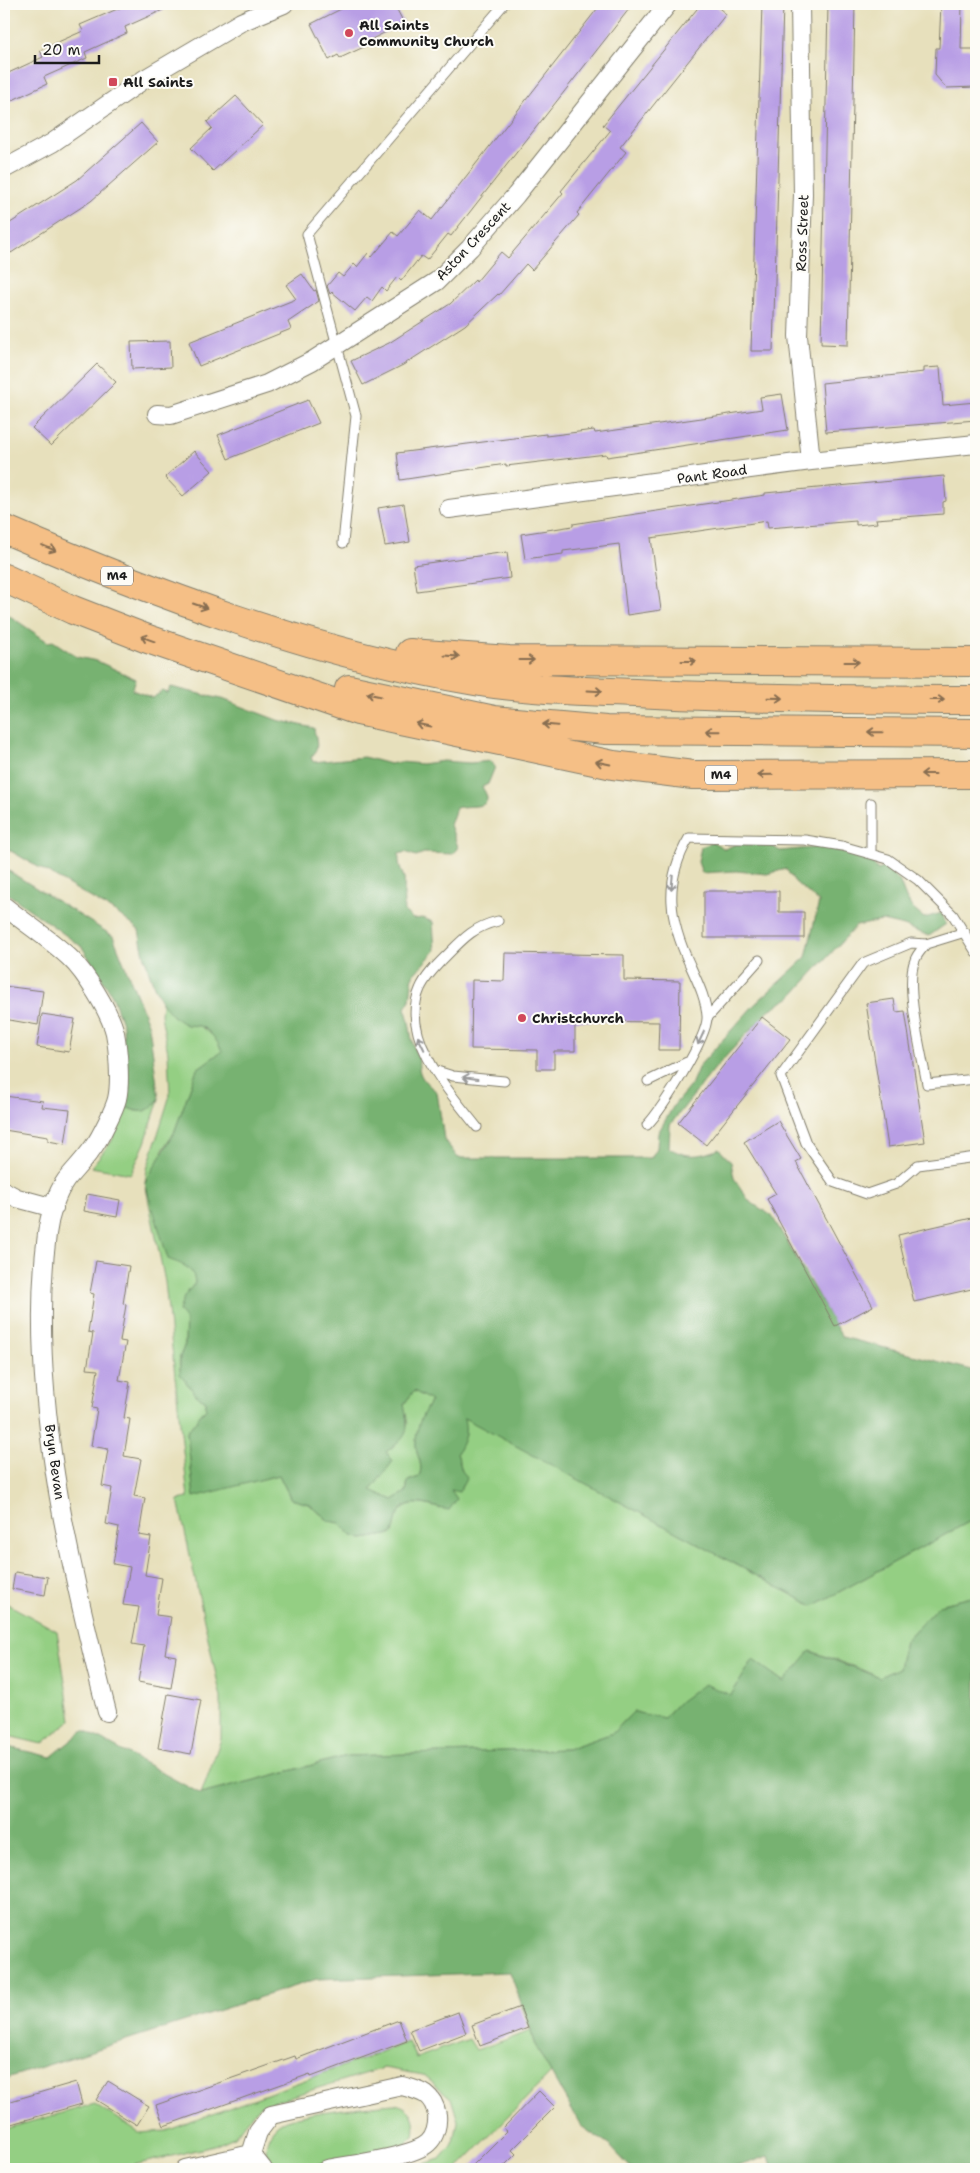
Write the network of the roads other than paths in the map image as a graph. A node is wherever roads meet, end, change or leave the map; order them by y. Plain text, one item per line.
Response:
1 (284, 4) edge
2 (504, 4) edge
3 (668, 4) edge
4 (800, 4) edge
5 (4, 169) edge
6 (338, 344) junction
7 (156, 414) dead end
8 (976, 444) edge
9 (811, 461) junction
10 (449, 509) dead end
11 (4, 528) edge
12 (343, 543) dead end
13 (4, 578) edge
14 (976, 662) edge
15 (478, 670) junction
16 (976, 700) edge
17 (472, 725) junction
18 (976, 733) edge
19 (976, 774) edge
20 (871, 803) dead end
21 (871, 854) junction
22 (4, 906) edge
23 (498, 921) dead end
24 (965, 932) junction
25 (926, 944) junction
26 (976, 952) edge
27 (759, 960) dead end
28 (708, 1017) junction
29 (689, 1060) junction
30 (437, 1071) junction
31 (976, 1079) edge
32 (504, 1081) dead end
33 (648, 1081) dead end
34 (647, 1125) dead end
35 (477, 1127) dead end
36 (976, 1157) edge
37 (4, 1191) edge
38 (54, 1208) junction
39 (107, 1712) dead end
40 (251, 2154) junction
41 (185, 2169) edge
42 (263, 2169) edge
43 (327, 2169) edge

1 - 5 street
2 - 6 lane
3 - 6 street, Aston Crescent
4 - 9 street, Ross Street
6 - 7 street, Aston Crescent
6 - 12 lane
8 - 9 street, Pant Road
9 - 10 street, Pant Road
11 -> 15 highway, M4
17 -> 13 highway, M4
15 -> 14 highway, M4
15 -> 16 highway, M4
18 -> 17 highway, M4
19 -> 17 highway, M4
20 - 21 lane
21 - 24 lane
21 -> 28 lane
22 - 38 street, Bryn Bevan
30 -> 23 lane
24 - 25 lane
24 - 26 lane
25 - 31 lane
25 - 36 lane
27 - 28 lane
28 -> 29 lane
29 - 33 lane
29 - 34 lane
32 -> 30 lane
30 - 35 lane
37 - 38 street
38 - 39 street, Bryn Bevan
40 - 41 street
40 - 42 street
40 - 43 street

